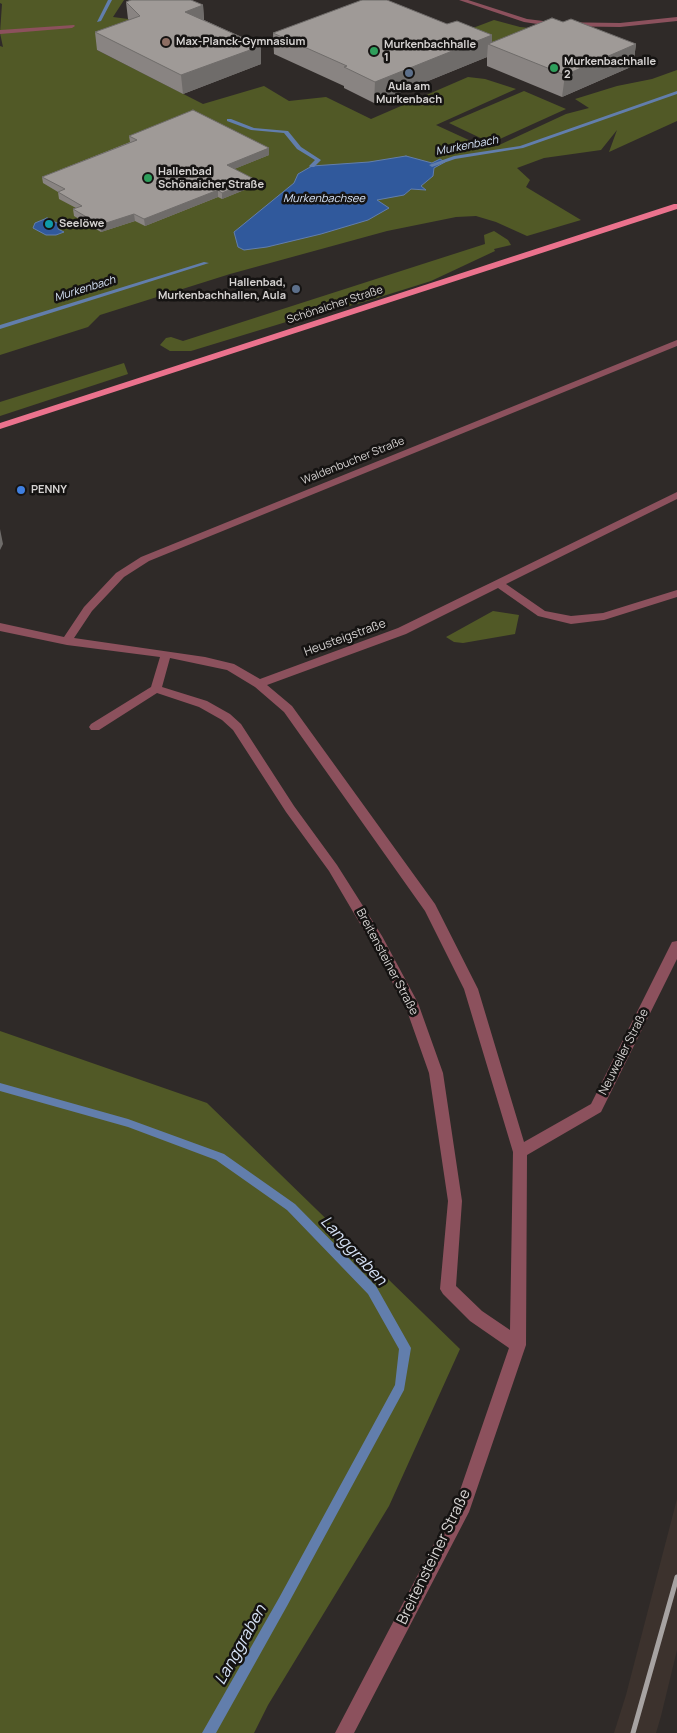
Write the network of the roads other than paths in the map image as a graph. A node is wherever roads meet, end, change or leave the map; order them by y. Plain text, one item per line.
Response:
1 (462, 0) edge
2 (677, 18) edge
3 (72, 26) dead end
4 (0, 32) edge
5 (677, 206) edge
6 (677, 343) edge
7 (0, 426) edge
8 (677, 495) edge
9 (498, 583) junction
10 (677, 593) edge
11 (0, 627) edge
12 (67, 641) junction
13 (166, 654) junction
14 (259, 684) junction
15 (156, 690) junction
16 (95, 727) dead end
17 (677, 946) edge
18 (520, 1152) junction
19 (518, 1345) junction
20 (344, 1733) edge

1 - 2 street
3 - 4 street
5 - 7 main road, Schönaicher Straße
6 - 12 street, Waldenbucher Straße
8 - 9 street, Heusteigstraße
9 - 10 street
9 - 14 street, Heusteigstraße
11 - 12 street
12 - 13 street
13 - 14 street
13 - 15 street
14 - 18 street, Breitensteiner Straße
15 - 16 street
15 - 19 street, Breitensteiner Straße
17 - 18 street, Neuweiler Straße
18 - 19 street, Breitensteiner Straße
19 - 20 street, Breitensteiner Straße

